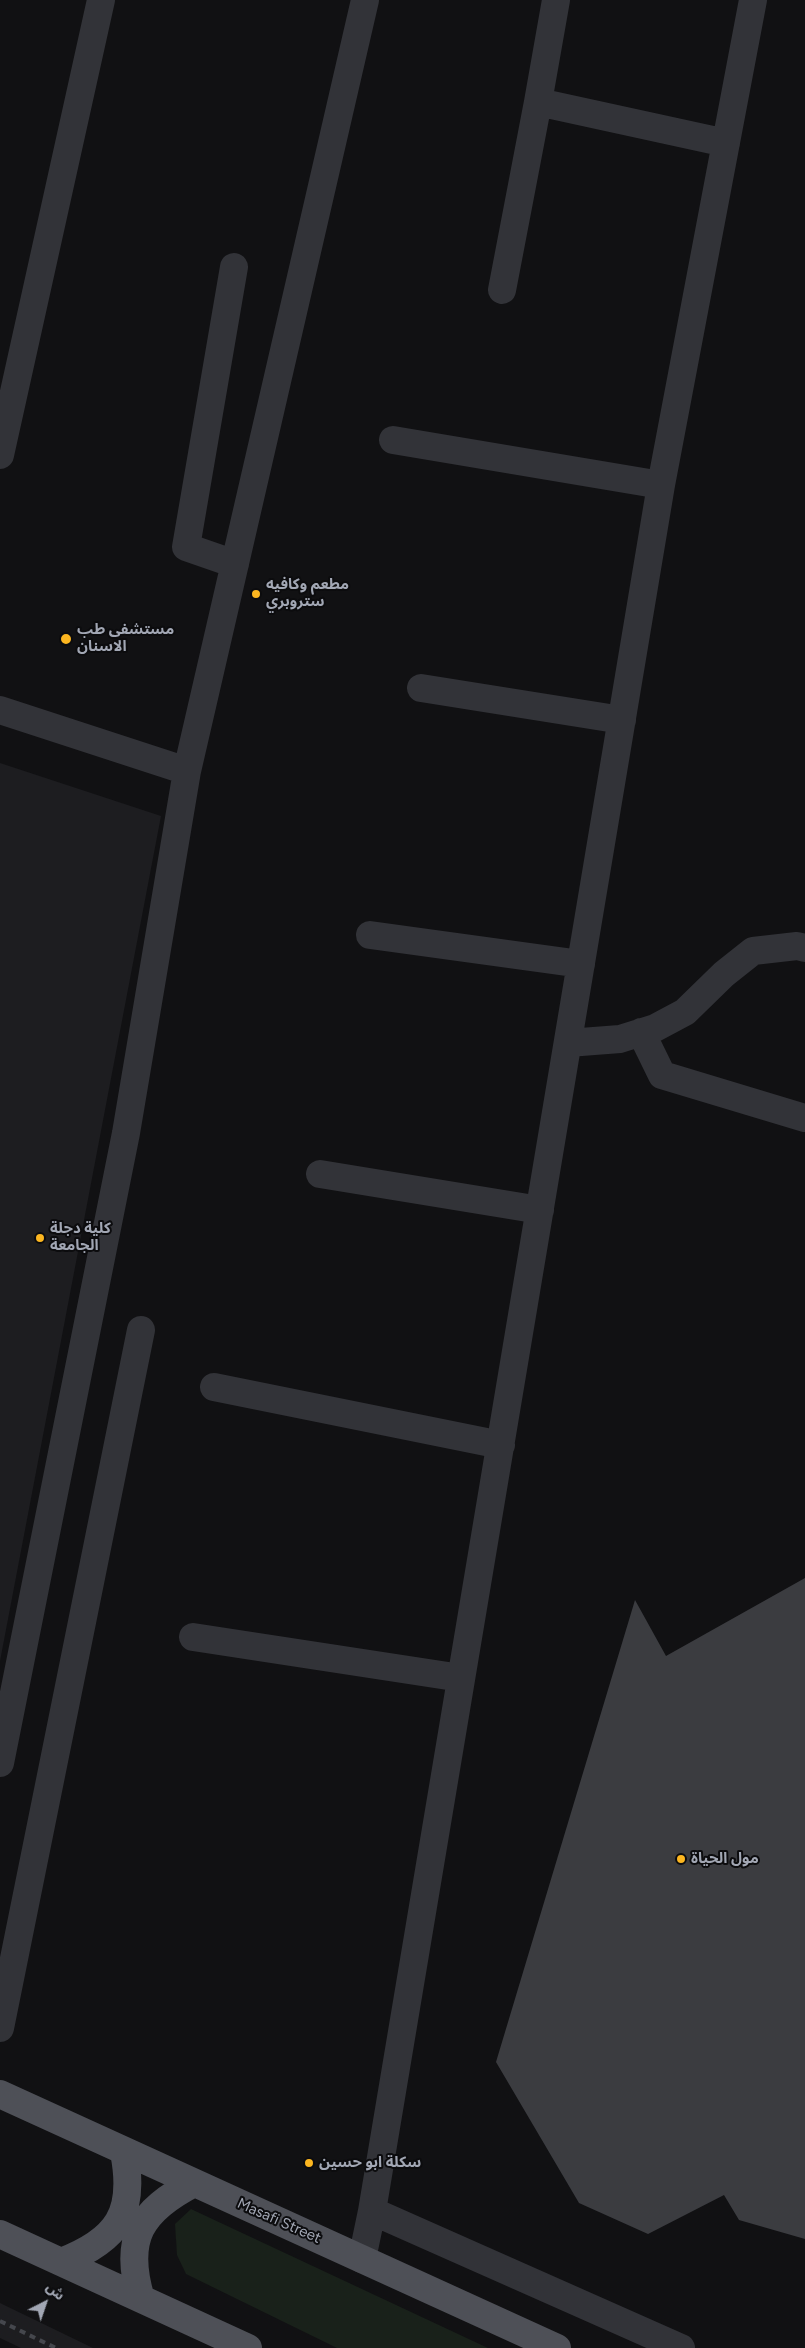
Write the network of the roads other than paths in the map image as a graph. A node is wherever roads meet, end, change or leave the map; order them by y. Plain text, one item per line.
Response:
1 (101, 0) edge
2 (365, 0) edge
3 (556, 0) edge
4 (753, 0) edge
5 (538, 102) junction
6 (726, 143) junction
7 (234, 267) dead end
8 (502, 290) dead end
9 (3, 424) edge
10 (393, 440) dead end
11 (0, 454) edge
12 (661, 484) junction
13 (235, 564) junction
14 (421, 688) dead end
15 (0, 710) edge
16 (622, 720) junction
17 (187, 771) junction
18 (370, 935) dead end
19 (805, 948) edge
20 (581, 964) junction
21 (641, 1032) junction
22 (568, 1043) junction
23 (805, 1118) edge
24 (320, 1174) dead end
25 (540, 1210) junction
26 (141, 1330) dead end
27 (214, 1387) dead end
28 (500, 1445) junction
29 (193, 1636) dead end
30 (461, 1678) junction
31 (0, 1762) edge
32 (0, 2028) edge
33 (0, 2094) edge
34 (124, 2152) junction
35 (194, 2183) junction
36 (372, 2211) junction
37 (0, 2234) edge
38 (362, 2258) junction
39 (61, 2262) junction
40 (141, 2299) junction
41 (248, 2348) edge
42 (557, 2348) edge
43 (680, 2348) edge

1 - 9 street
2 - 13 street
3 - 5 street
4 - 6 street
5 - 6 street
5 - 8 street
6 - 12 street
7 - 13 street
9 - 11 street
10 - 12 street
12 - 16 street
13 - 17 street
14 - 16 street
15 - 17 street
16 - 20 street
17 - 31 street
18 - 20 street
19 - 21 street
20 - 22 street
21 - 22 street
21 - 23 street
22 - 25 street
24 - 25 street
25 - 28 street
26 - 32 street
27 - 28 street
28 - 30 street
29 - 30 street
30 - 36 street
33 - 34 main road, Masafi Street
34 - 35 main road, Masafi Street
34 - 39 main road
35 - 38 main road, Masafi Street
35 - 40 main road
36 - 38 street
36 - 43 street
37 - 39 main road
38 - 42 main road, Masafi Street
39 - 40 main road
40 - 41 main road

